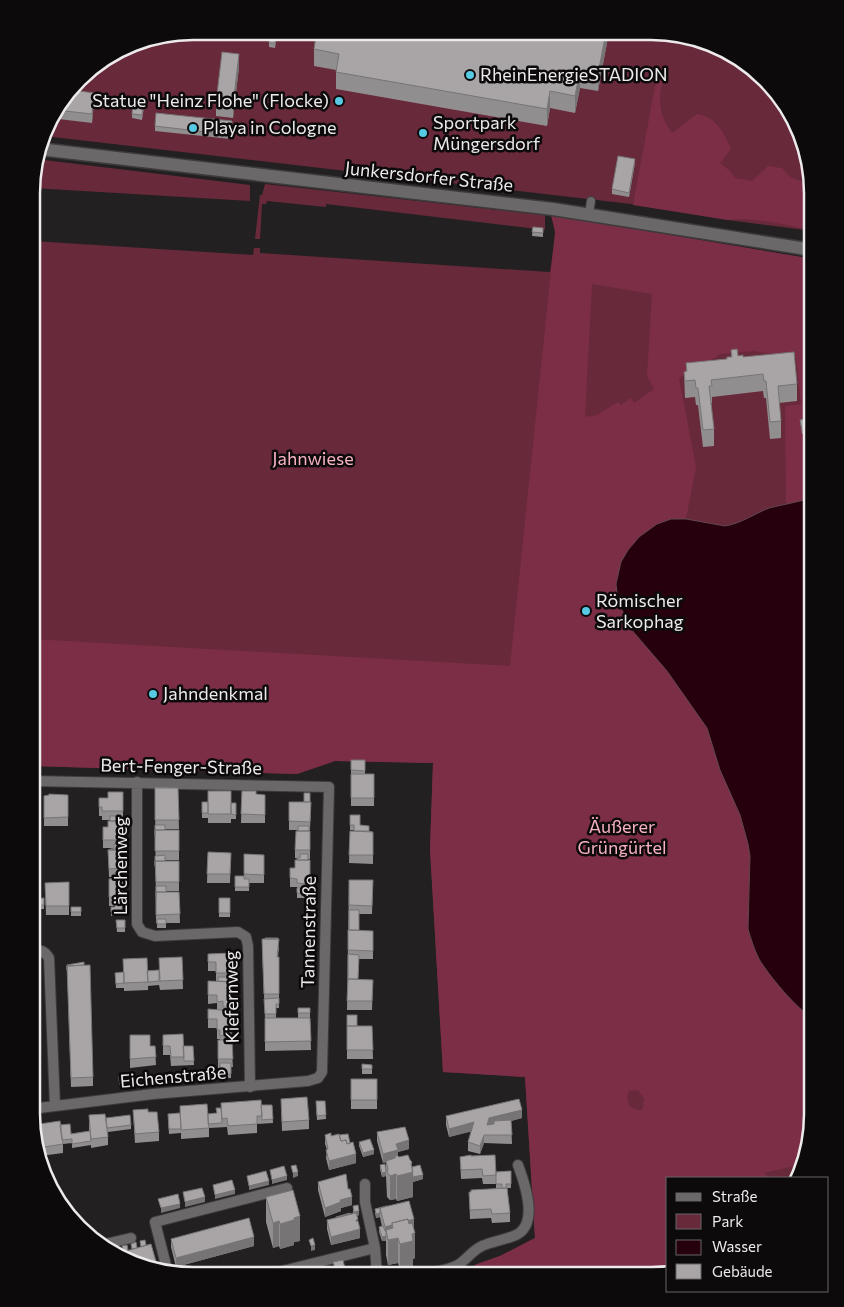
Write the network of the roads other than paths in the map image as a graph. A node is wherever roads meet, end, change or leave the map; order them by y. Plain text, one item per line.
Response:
1 (46, 150) edge
2 (804, 248) edge
3 (40, 780) edge
4 (137, 782) junction
5 (329, 786) joint
6 (246, 937) joint
7 (40, 950) edge
8 (318, 1078) joint
9 (250, 1087) junction
10 (55, 1106) junction
11 (40, 1108) edge
12 (518, 1165) dead end
13 (365, 1184) dead end
14 (287, 1188) dead end
15 (132, 1238) dead end
16 (110, 1243) edge
17 (375, 1248) junction
18 (166, 1265) edge
19 (298, 1267) edge
20 (377, 1267) edge
21 (450, 1267) edge

1 - 2 street, Junkersdorfer Straße
3 - 4 street, Bert-Fenger-Straße
4 - 5 street, Bert-Fenger-Straße
4 - 6 street, Lärchenweg
5 - 8 street, Tannenstraße
6 - 9 street, Kiefernweg
7 - 10 street
8 - 9 street, Eichenstraße
9 - 10 street, Eichenstraße
10 - 11 street, Eichenstraße
12 - 21 street
13 - 17 street
14 - 18 street
15 - 16 street
17 - 19 street
17 - 20 street

